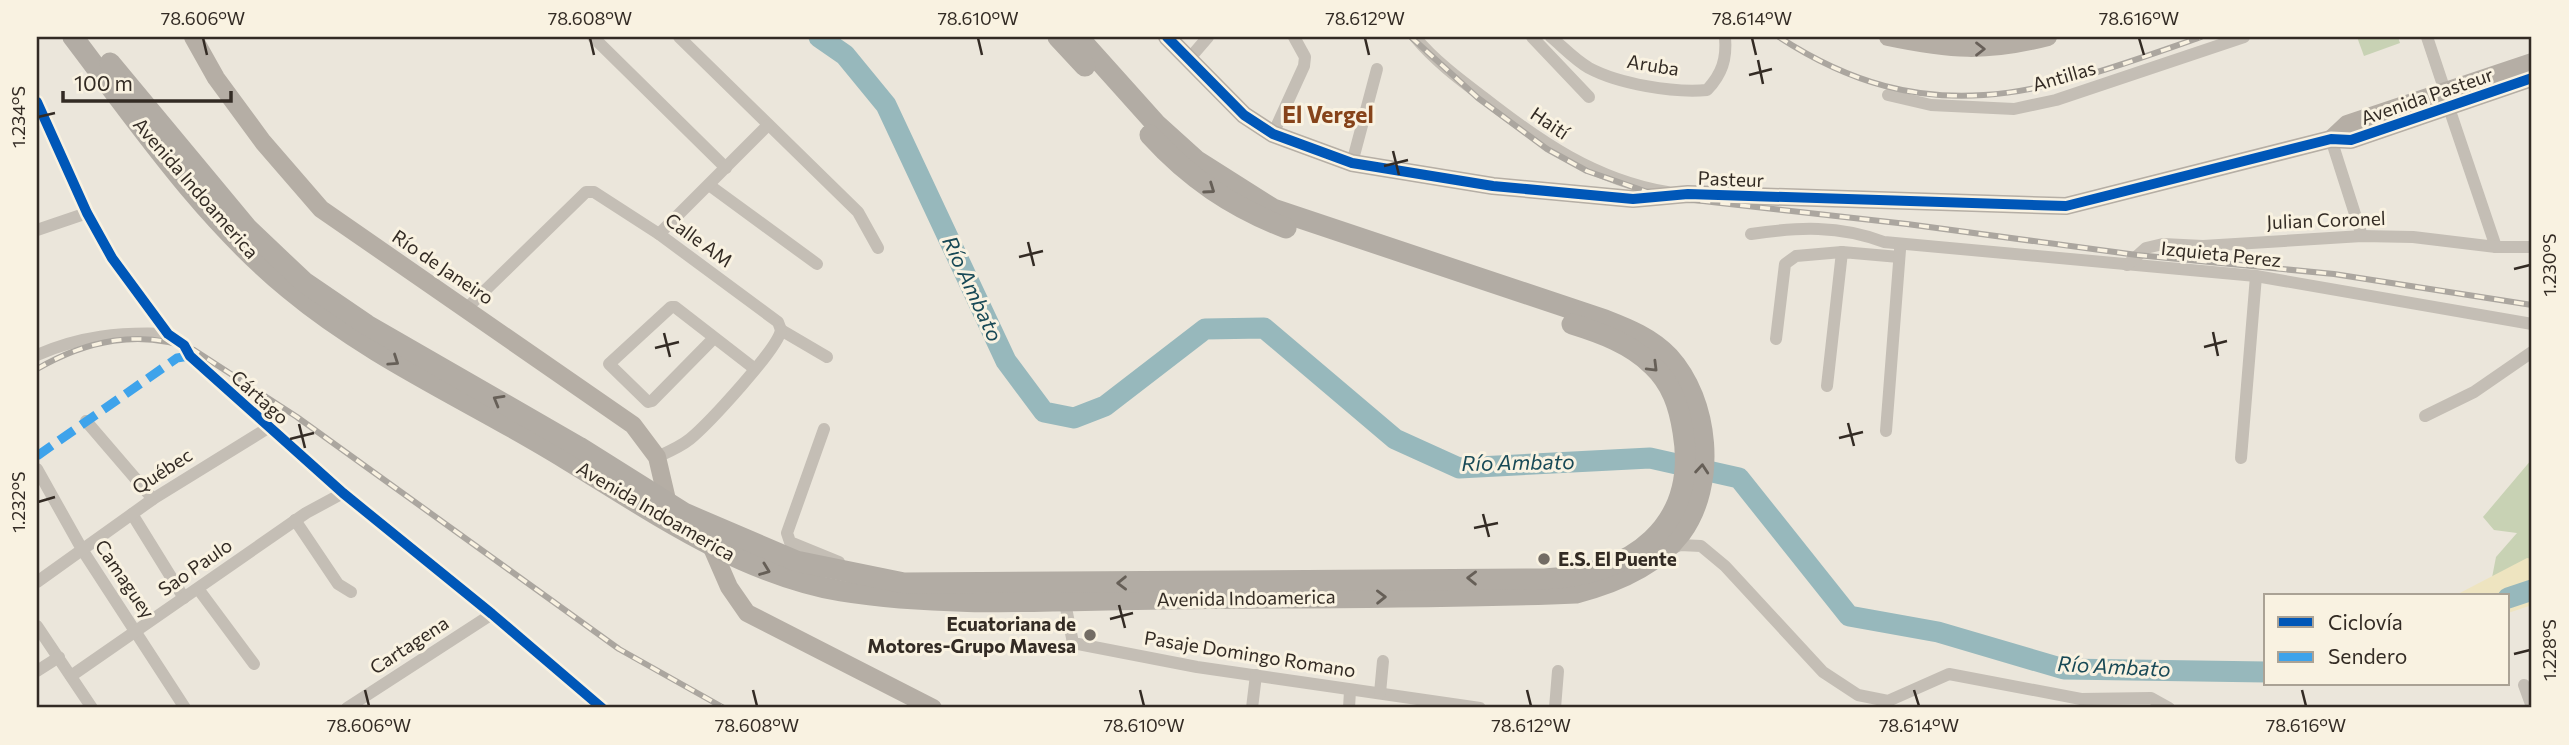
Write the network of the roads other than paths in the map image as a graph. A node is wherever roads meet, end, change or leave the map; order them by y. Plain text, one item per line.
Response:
1 (72, 37) edge
2 (90, 37) edge
3 (194, 37) edge
4 (593, 37) edge
5 (679, 37) edge
6 (1058, 37) edge
7 (1078, 37) edge
8 (1095, 37) edge
9 (1167, 37) edge
10 (1208, 37) edge
11 (1294, 37) edge
12 (1415, 37) edge
13 (1532, 37) edge
14 (1551, 37) edge
15 (1725, 37) edge
16 (1888, 37) edge
17 (2048, 37) edge
18 (2245, 37) edge
19 (2427, 37) edge
20 (1097, 58) junction
21 (1189, 59) junction
22 (2532, 62) edge
23 (1377, 69) dead end
24 (2532, 78) edge
25 (1888, 95) dead end
26 (1589, 97) dead end
27 (2447, 100) junction
28 (37, 102) edge
29 (768, 125) junction
30 (1273, 134) junction
31 (2331, 139) junction
32 (1352, 163) junction
33 (726, 168) junction
34 (709, 186) junction
35 (1688, 194) junction
36 (87, 213) junction
37 (37, 230) edge
38 (659, 234) junction
39 (1751, 234) dead end
40 (2362, 236) junction
41 (1902, 243) junction
42 (2496, 247) junction
43 (2532, 247) edge
44 (878, 248) dead end
45 (1842, 252) junction
46 (1899, 257) junction
47 (817, 264) dead end
48 (2127, 265) junction
49 (2256, 276) junction
50 (467, 307) junction
51 (2532, 324) edge
52 (1600, 326) junction
53 (781, 330) junction
54 (167, 334) junction
55 (714, 338) junction
56 (1776, 339) dead end
57 (2532, 352) edge
58 (37, 355) edge
59 (827, 357) dead end
60 (755, 369) junction
61 (1827, 386) dead end
62 (2425, 416) dead end
63 (86, 421) dead end
64 (268, 428) junction
65 (824, 429) dead end
66 (1886, 431) dead end
67 (657, 457) junction
68 (2241, 458) dead end
69 (37, 469) edge
70 (343, 493) junction
71 (153, 499) junction
72 (664, 510) junction
73 (132, 514) junction
74 (295, 520) junction
75 (1675, 527) junction
76 (712, 548) junction
77 (83, 551) junction
78 (1658, 555) junction
79 (37, 582) edge
80 (993, 584) junction
81 (199, 590) junction
82 (351, 592) dead end
83 (1063, 592) junction
84 (184, 598) junction
85 (492, 614) junction
86 (37, 626) edge
87 (136, 631) junction
88 (59, 657) junction
89 (1383, 661) dead end
90 (254, 664) dead end
91 (37, 671) edge
92 (1558, 671) dead end
93 (1256, 675) junction
94 (71, 676) junction
95 (2524, 685) dead end
96 (1350, 691) junction
97 (1380, 693) junction
98 (365, 703) edge
99 (1401, 703) edge
100 (2532, 707) edge
101 (92, 708) edge
102 (185, 708) edge
103 (347, 708) edge
104 (602, 708) edge
105 (933, 708) edge
106 (1252, 708) edge
107 (1349, 708) edge
108 (1480, 708) edge
109 (1555, 708) edge
110 (2169, 708) edge

1 -> 72 main road, Avenida Indoamerica
72 -> 2 main road, Avenida Indoamerica
3 - 50 street, Río de Janeiro
4 - 33 street
5 - 29 street
6 -> 52 main road, Avenida Indoamerica
7 - 20 main road, Avenida Indoamerica
8 - 20 street
9 - 21 street, Pasteur
10 - 21 street
11 - 30 street
12 - 35 street, Haití
13 - 26 street
14 - 15 street, Aruba
16 -> 17 street
18 - 25 street, Antillas
19 - 27 street
20 - 52 main road, Avenida Indoamerica
21 - 30 street, Pasteur
22 - 27 street, Avenida Pasteur
23 - 32 street
24 - 27 street, Avenida Pasteur
27 - 31 street, Avenida Pasteur
27 - 42 street
28 - 36 street, Cártago
29 - 33 street
29 - 44 street
30 - 32 street, Pasteur
31 - 35 street, Pasteur
31 - 40 street
32 - 35 street, Pasteur
33 - 34 street
34 - 38 street
34 - 47 street
36 - 37 street
36 - 54 street, Cártago
38 - 50 street, Calle AM
38 - 53 street, Calle AM
39 - 41 street, Izquieta Perez
40 - 42 street, Julian Coronel
40 - 48 street, Julian Coronel
41 - 46 street
41 - 48 street, Izquieta Perez
42 - 43 street, Julian Coronel
45 - 46 street
45 - 56 street
45 - 61 street
46 - 66 street
48 - 49 street, Izquieta Perez
49 - 51 street, Izquieta Perez
49 - 68 street
50 - 67 street, Río de Janeiro
52 - 75 main road, Avenida Indoamerica
53 - 59 street, Calle AM
53 - 60 street
54 - 58 street
54 - 64 street, Cártago
55 - 55 street
55 - 60 street
57 - 62 street
60 - 67 street
63 - 71 street
64 - 70 street, Cártago
64 - 71 street, Québec
65 - 80 street
67 - 72 street, Río de Janeiro
69 - 77 street, Camaguey
70 - 74 street, Sao Paulo
70 - 85 street, Cártago
71 - 73 street, Québec
72 - 76 main road, Avenida Indoamerica
72 - 80 main road, Avenida Indoamerica
73 - 77 street, Québec
73 - 84 street, Camaguey
74 - 81 street, Sao Paulo
74 - 82 street
75 - 78 main road, Avenida Indoamerica
75 -> 83 main road, Avenida Indoamerica
76 -> 83 main road, Avenida Indoamerica
76 - 105 street
77 - 79 street, Québec
77 - 87 street, Camaguey
83 -> 78 main road, Avenida Indoamerica
78 - 110 street
80 - 83 main road, Avenida Indoamerica
81 - 84 street, Sao Paulo
81 - 90 street
83 - 93 street, Pasaje Domingo Romano
84 - 87 street, Sao Paulo
85 - 98 street, Cartagena
85 - 104 street, Cártago
86 - 88 street
87 - 94 street, Sao Paulo
87 - 102 street, Camaguey
88 - 91 street
88 - 94 street
89 - 97 street
92 - 109 street
93 - 96 street, Pasaje Domingo Romano
93 - 106 street
94 - 101 street
95 - 100 street
96 - 97 street, Pasaje Domingo Romano
96 - 107 street
97 - 99 street, Pasaje Domingo Romano
98 - 103 street, Cartagena
99 - 108 street, Pasaje Domingo Romano

